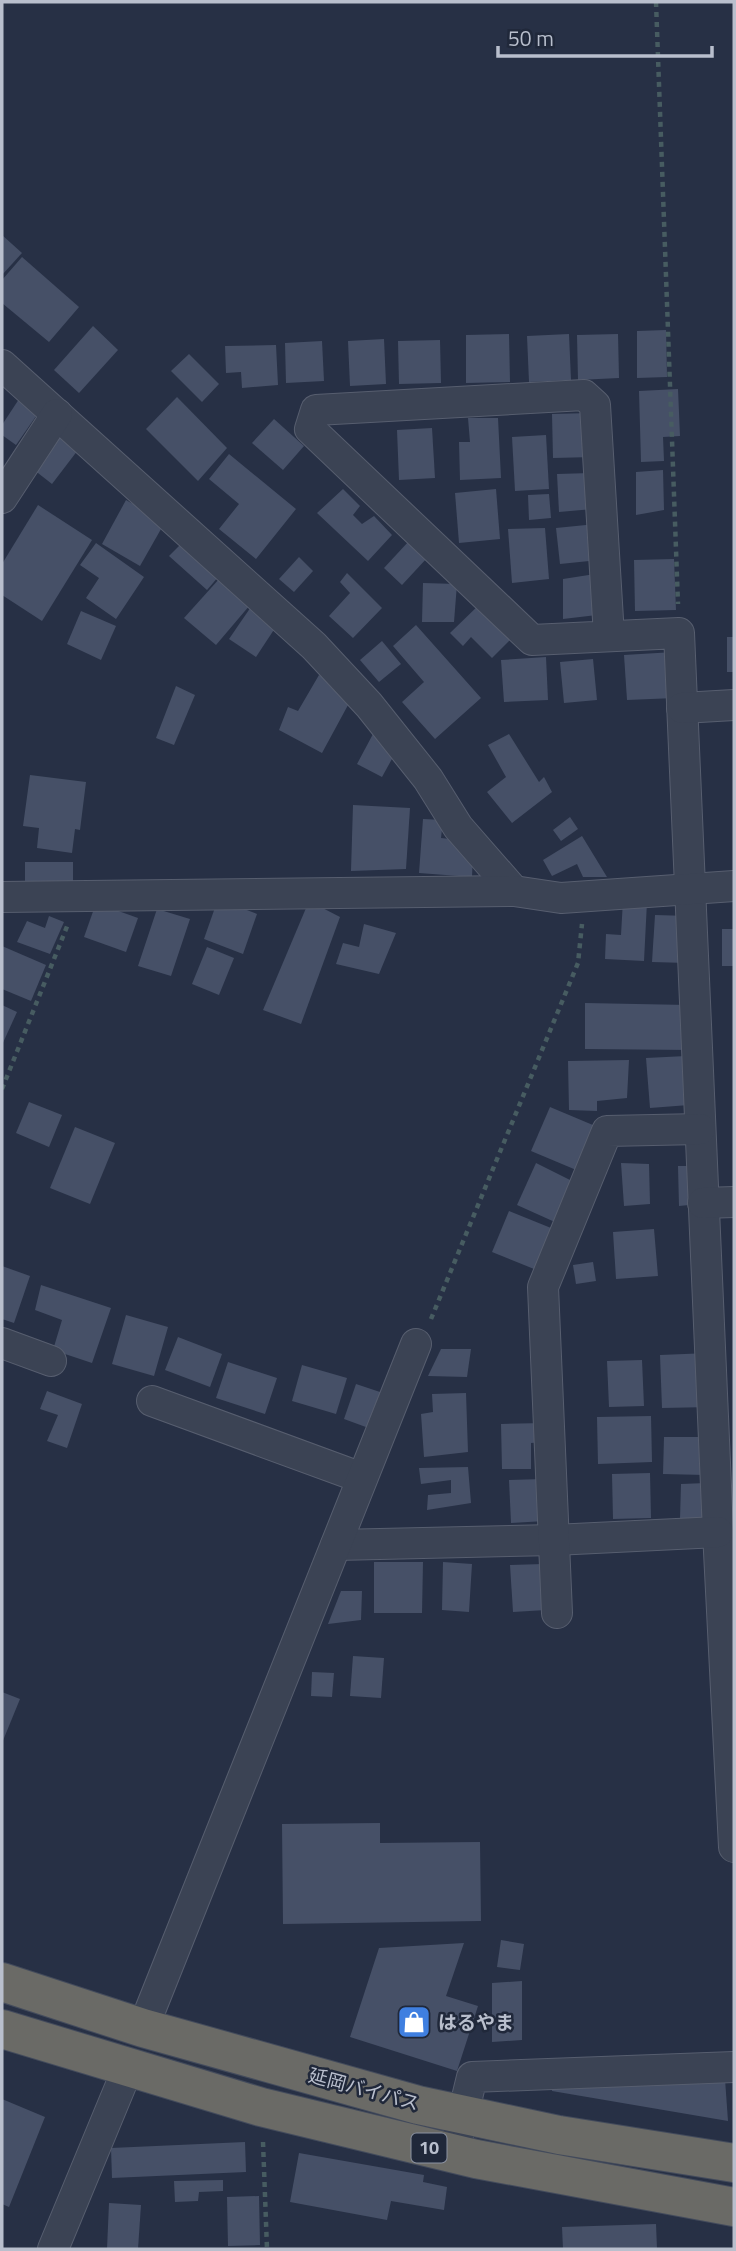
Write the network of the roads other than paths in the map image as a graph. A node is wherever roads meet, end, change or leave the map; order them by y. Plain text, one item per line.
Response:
1 (2, 365) edge
2 (57, 414) junction
3 (2, 498) edge
4 (609, 636) junction
5 (734, 705) edge
6 (682, 708) junction
7 (734, 886) edge
8 (690, 888) junction
9 (514, 891) junction
10 (2, 897) edge
11 (700, 1129) junction
12 (734, 1202) edge
13 (704, 1203) junction
14 (2, 1343) edge
15 (416, 1344) road end
16 (51, 1361) dead end
17 (152, 1401) dead end
18 (362, 1478) junction
19 (718, 1532) junction
20 (554, 1540) junction
21 (336, 1545) junction
22 (557, 1613) dead end
23 (734, 1847) edge
24 (2, 1982) edge
25 (143, 2028) junction
26 (2, 2029) edge
27 (734, 2067) edge
28 (128, 2068) junction
29 (463, 2114) junction
30 (453, 2154) junction
31 (734, 2163) edge
32 (734, 2207) edge
33 (53, 2249) edge

1 - 2 street
2 - 3 street
2 - 9 street
4 - 4 street
4 - 6 street
5 - 6 street
6 - 8 street
7 - 8 street
8 - 9 street
8 - 11 street
9 - 10 street
11 - 13 street
11 - 20 street
12 - 13 street
13 - 19 street
14 - 16 street
15 - 18 street
17 - 18 street
18 - 21 street
19 - 20 street
19 - 23 street
20 - 21 street
20 - 22 street
21 - 25 street
24 - 25 highway, 延岡バイパス / 10
25 - 29 highway, 延岡バイパス / 10
26 - 28 highway, 延岡バイパス / 10
27 - 29 street
28 - 30 highway, 延岡バイパス / 10
28 - 33 street
29 - 30 street
29 - 31 highway, 延岡バイパス / 10
30 - 32 highway, 延岡バイパス / 10

